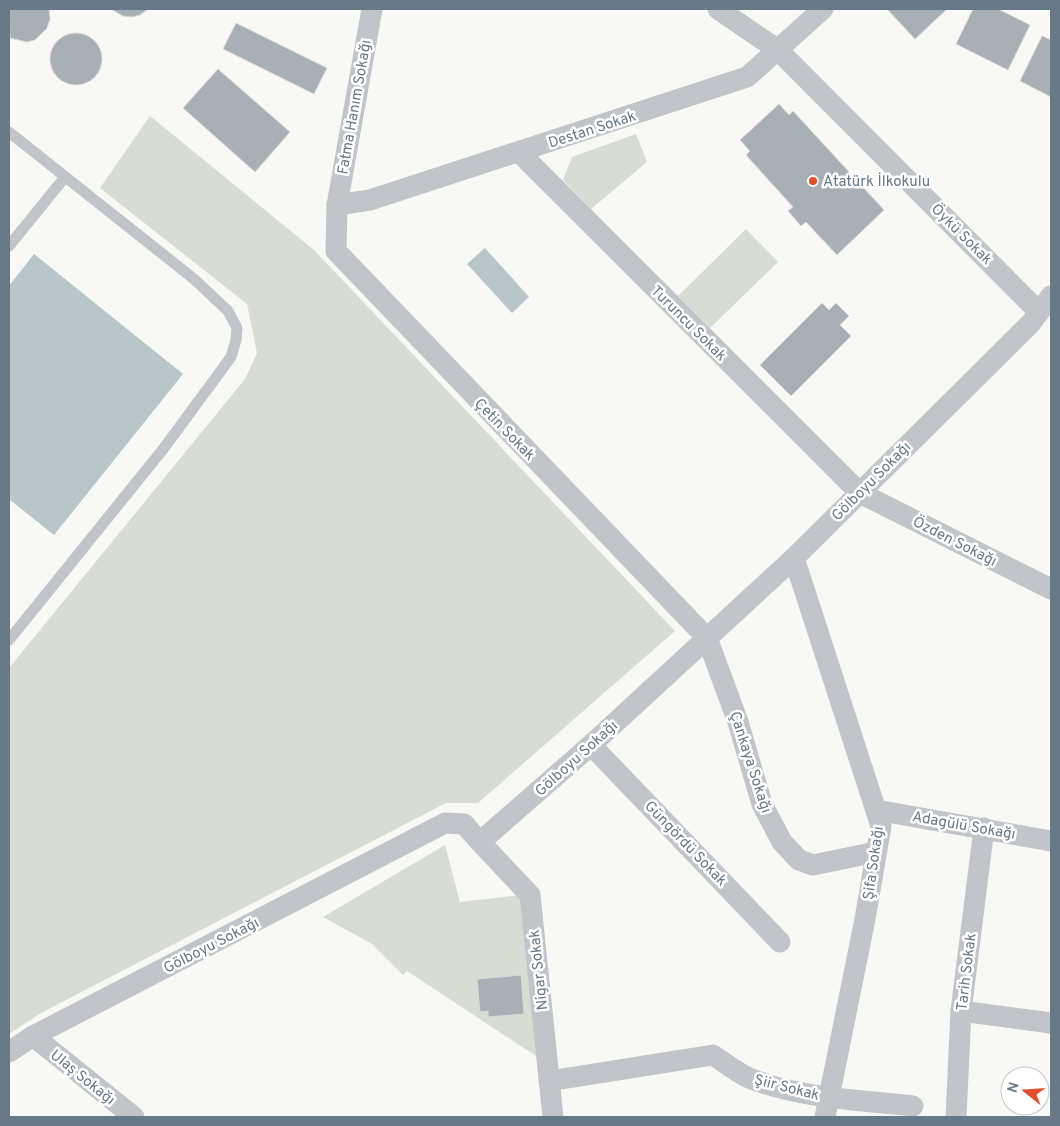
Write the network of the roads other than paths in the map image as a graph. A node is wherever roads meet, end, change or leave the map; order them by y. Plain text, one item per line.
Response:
1 (372, 9) edge
2 (718, 9) edge
3 (823, 9) edge
4 (778, 50) junction
5 (9, 132) edge
6 (518, 152) junction
7 (65, 177) junction
8 (337, 205) junction
9 (9, 246) edge
10 (1045, 304) edge
11 (860, 493) junction
12 (794, 558) junction
13 (1051, 589) edge
14 (707, 638) junction
15 (9, 640) edge
16 (591, 745) junction
17 (876, 810) junction
18 (984, 828) junction
19 (1051, 841) edge
20 (480, 842) junction
21 (876, 852) junction
22 (780, 942) dead end
23 (961, 1011) junction
24 (1051, 1023) edge
25 (33, 1036) junction
26 (9, 1052) edge
27 (549, 1081) junction
28 (913, 1106) dead end
29 (827, 1107) edge
30 (134, 1117) edge
31 (553, 1117) edge
32 (956, 1117) edge

1 - 8 street, Fatma Hanım Sokağı
2 - 4 street, Öykü Sokak
3 - 4 street, Destan Sokak
4 - 6 street, Destan Sokak
4 - 10 street, Öykü Sokak
5 - 7 lane
6 - 8 street, Destan Sokak
6 - 11 street, Turuncu Sokak
7 - 9 lane
7 - 15 lane
8 - 14 street, Çetin Sokak
10 - 11 street, Gölboyu Sokağı
11 - 12 street, Gölboyu Sokağı
11 - 13 street, Özden Sokağı
12 - 14 street, Gölboyu Sokağı
12 - 17 street, Şifa Sokağı
14 - 16 street, Gölboyu Sokağı
14 - 21 street, Çankaya Sokağı
16 - 20 street, Gölboyu Sokağı
16 - 22 street, Güngördü Sokak
17 - 18 street, Adagülü Sokağı
17 - 21 street, Şifa Sokağı
18 - 19 street, Adagülü Sokağı
18 - 23 street, Tarih Sokak
20 - 25 street, Gölboyu Sokağı
20 - 27 street, Nigar Sokak
21 - 29 street, Şifa Sokağı
23 - 24 street
23 - 32 street, Tarih Sokak
25 - 26 street, Gölboyu Sokağı
25 - 30 street, Ulaş Sokağı
27 - 29 street, Şiir Sokak
27 - 31 street, Nigar Sokak
28 - 29 street, Şiir Sokak

